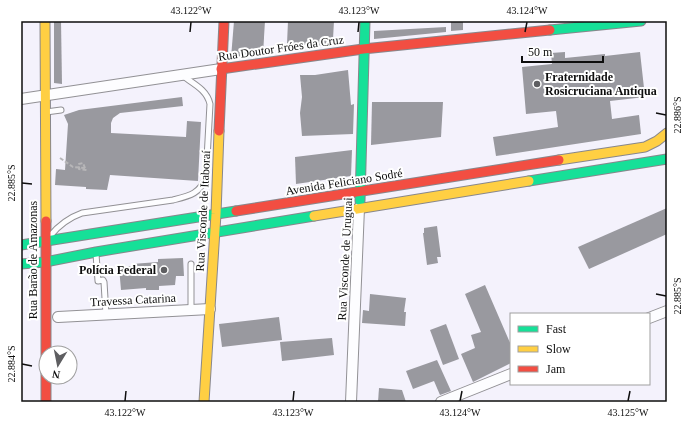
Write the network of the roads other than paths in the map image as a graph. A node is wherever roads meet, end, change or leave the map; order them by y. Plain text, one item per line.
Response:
1 (45, 21) edge
2 (224, 21) edge
3 (365, 21) edge
4 (640, 21) edge
5 (363, 49) junction
6 (221, 69) junction
7 (181, 75) junction
8 (45, 96) junction
9 (21, 99) edge
10 (61, 110) dead end
11 (45, 112) junction
12 (667, 133) edge
13 (660, 145) dead end
14 (645, 147) junction
15 (665, 161) edge
16 (361, 192) junction
17 (359, 208) junction
18 (216, 214) junction
19 (214, 232) junction
20 (45, 242) junction
21 (21, 245) edge
22 (96, 252) junction
23 (45, 262) junction
24 (21, 264) edge
25 (191, 264) dead end
26 (210, 308) junction
27 (191, 309) junction
28 (667, 311) edge
29 (106, 315) junction
30 (58, 317) dead end
31 (650, 318) edge
32 (510, 374) edge
33 (46, 402) edge
34 (204, 402) edge
35 (351, 402) edge
36 (441, 402) edge

1 - 8 main road, Rua Barão de Amazonas
2 - 6 main road, Rua Visconde de Itaboraí
3 - 5 main road, Rua Visconde de Uruguai
4 - 5 main road, Rua Doutor Fróes da Cruz
5 - 6 main road, Rua Doutor Fróes da Cruz
5 - 16 main road, Rua Visconde de Uruguai
6 - 7 street, Rua Doutor Fróes da Cruz
6 - 18 main road, Rua Visconde de Itaboraí
7 - 8 street, Rua Doutor Fróes da Cruz
7 - 20 lane
8 - 9 street, Rua Doutor Fróes da Cruz
8 - 11 main road, Rua Barão de Amazonas
10 - 11 lane
11 - 20 main road, Rua Barão de Amazonas
12 - 14 main road, Avenida Feliciano Sodré
13 - 14 lane
14 - 16 main road, Avenida Feliciano Sodré
15 - 17 main road
16 - 17 main road, Rua Visconde de Uruguai
16 - 18 main road, Avenida Feliciano Sodré
17 - 19 main road
17 - 35 street, Rua Visconde de Uruguai
18 - 19 main road, Rua Visconde de Itaboraí
18 - 20 main road, Avenida Feliciano Sodré
19 - 22 main road
19 - 26 main road, Rua Visconde de Itaboraí
20 - 21 main road, Avenida Feliciano Sodré
20 - 23 main road, Rua Barão de Amazonas
22 - 23 main road
22 - 29 lane
23 - 24 main road
23 - 33 main road, Rua Barão de Amazonas
25 - 27 lane
26 - 27 street, Travessa Catarina
26 - 34 main road, Rua Visconde de Itaboraí
27 - 29 street, Travessa Catarina
28 - 31 street
29 - 30 street, Travessa Catarina
32 - 36 street

